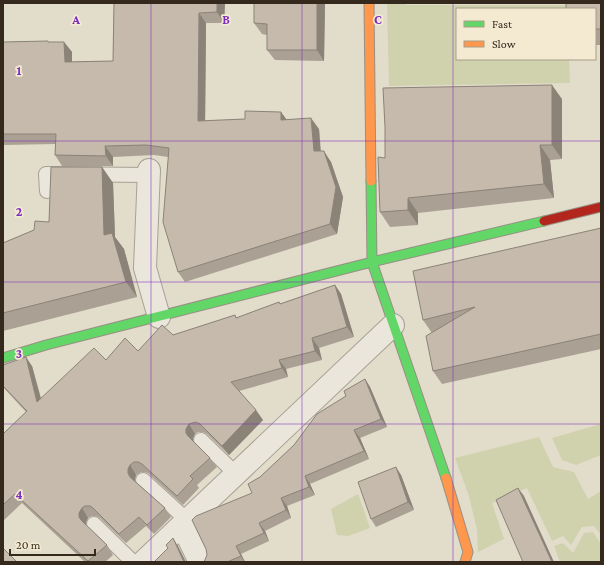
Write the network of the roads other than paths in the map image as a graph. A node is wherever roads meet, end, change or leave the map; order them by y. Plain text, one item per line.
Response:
1 (369, 3) edge
2 (149, 172) joint
3 (47, 191) dead end
4 (601, 207) edge
5 (372, 262) junction
6 (159, 317) junction
7 (393, 325) junction
8 (3, 358) edge
9 (202, 440) edge
10 (236, 474) junction
11 (143, 480) edge
12 (184, 523) junction
13 (94, 524) edge
14 (133, 562) edge
15 (143, 562) edge
16 (200, 562) edge
17 (464, 562) edge

1 - 5 street
2 - 3 lane
2 - 6 street
4 - 5 street
5 - 6 street
5 - 7 street
6 - 8 street
7 - 10 street
7 - 17 street
9 - 10 lane
10 - 12 street
11 - 12 lane
12 - 15 street
12 - 16 street
13 - 14 lane

